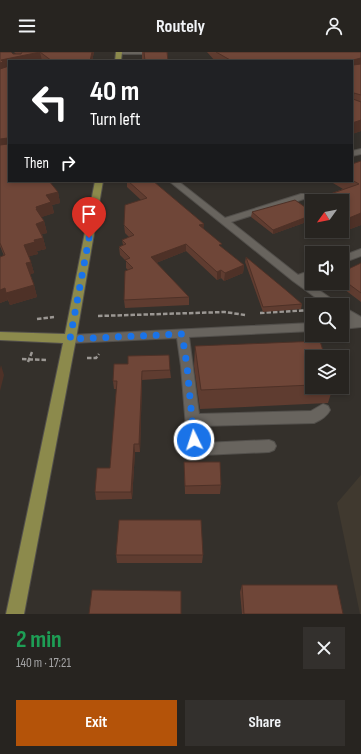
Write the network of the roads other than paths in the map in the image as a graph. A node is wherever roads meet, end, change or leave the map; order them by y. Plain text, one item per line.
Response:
1 (119, 52) edge
2 (145, 52) edge
3 (100, 182) edge
4 (174, 182) edge
5 (304, 196) dead end
6 (225, 222) junction
7 (361, 252) edge
8 (349, 257) edge
9 (305, 276) edge
10 (297, 279) junction
11 (324, 298) edge
12 (349, 314) edge
13 (361, 322) edge
14 (349, 324) edge
15 (305, 327) edge
16 (182, 334) junction
17 (0, 336) edge
18 (70, 339) junction
19 (323, 410) dead end
20 (193, 420) junction
21 (268, 446) dead end
22 (15, 614) edge

1 - 2 street
3 - 18 main road
4 - 6 street
5 - 6 street
6 - 10 street
7 - 8 street
9 - 10 street
10 - 11 street
12 - 13 street
13 - 14 street
15 - 16 street
16 - 18 street
16 - 20 street
17 - 18 main road
18 - 22 main road
19 - 20 street
20 - 21 street

